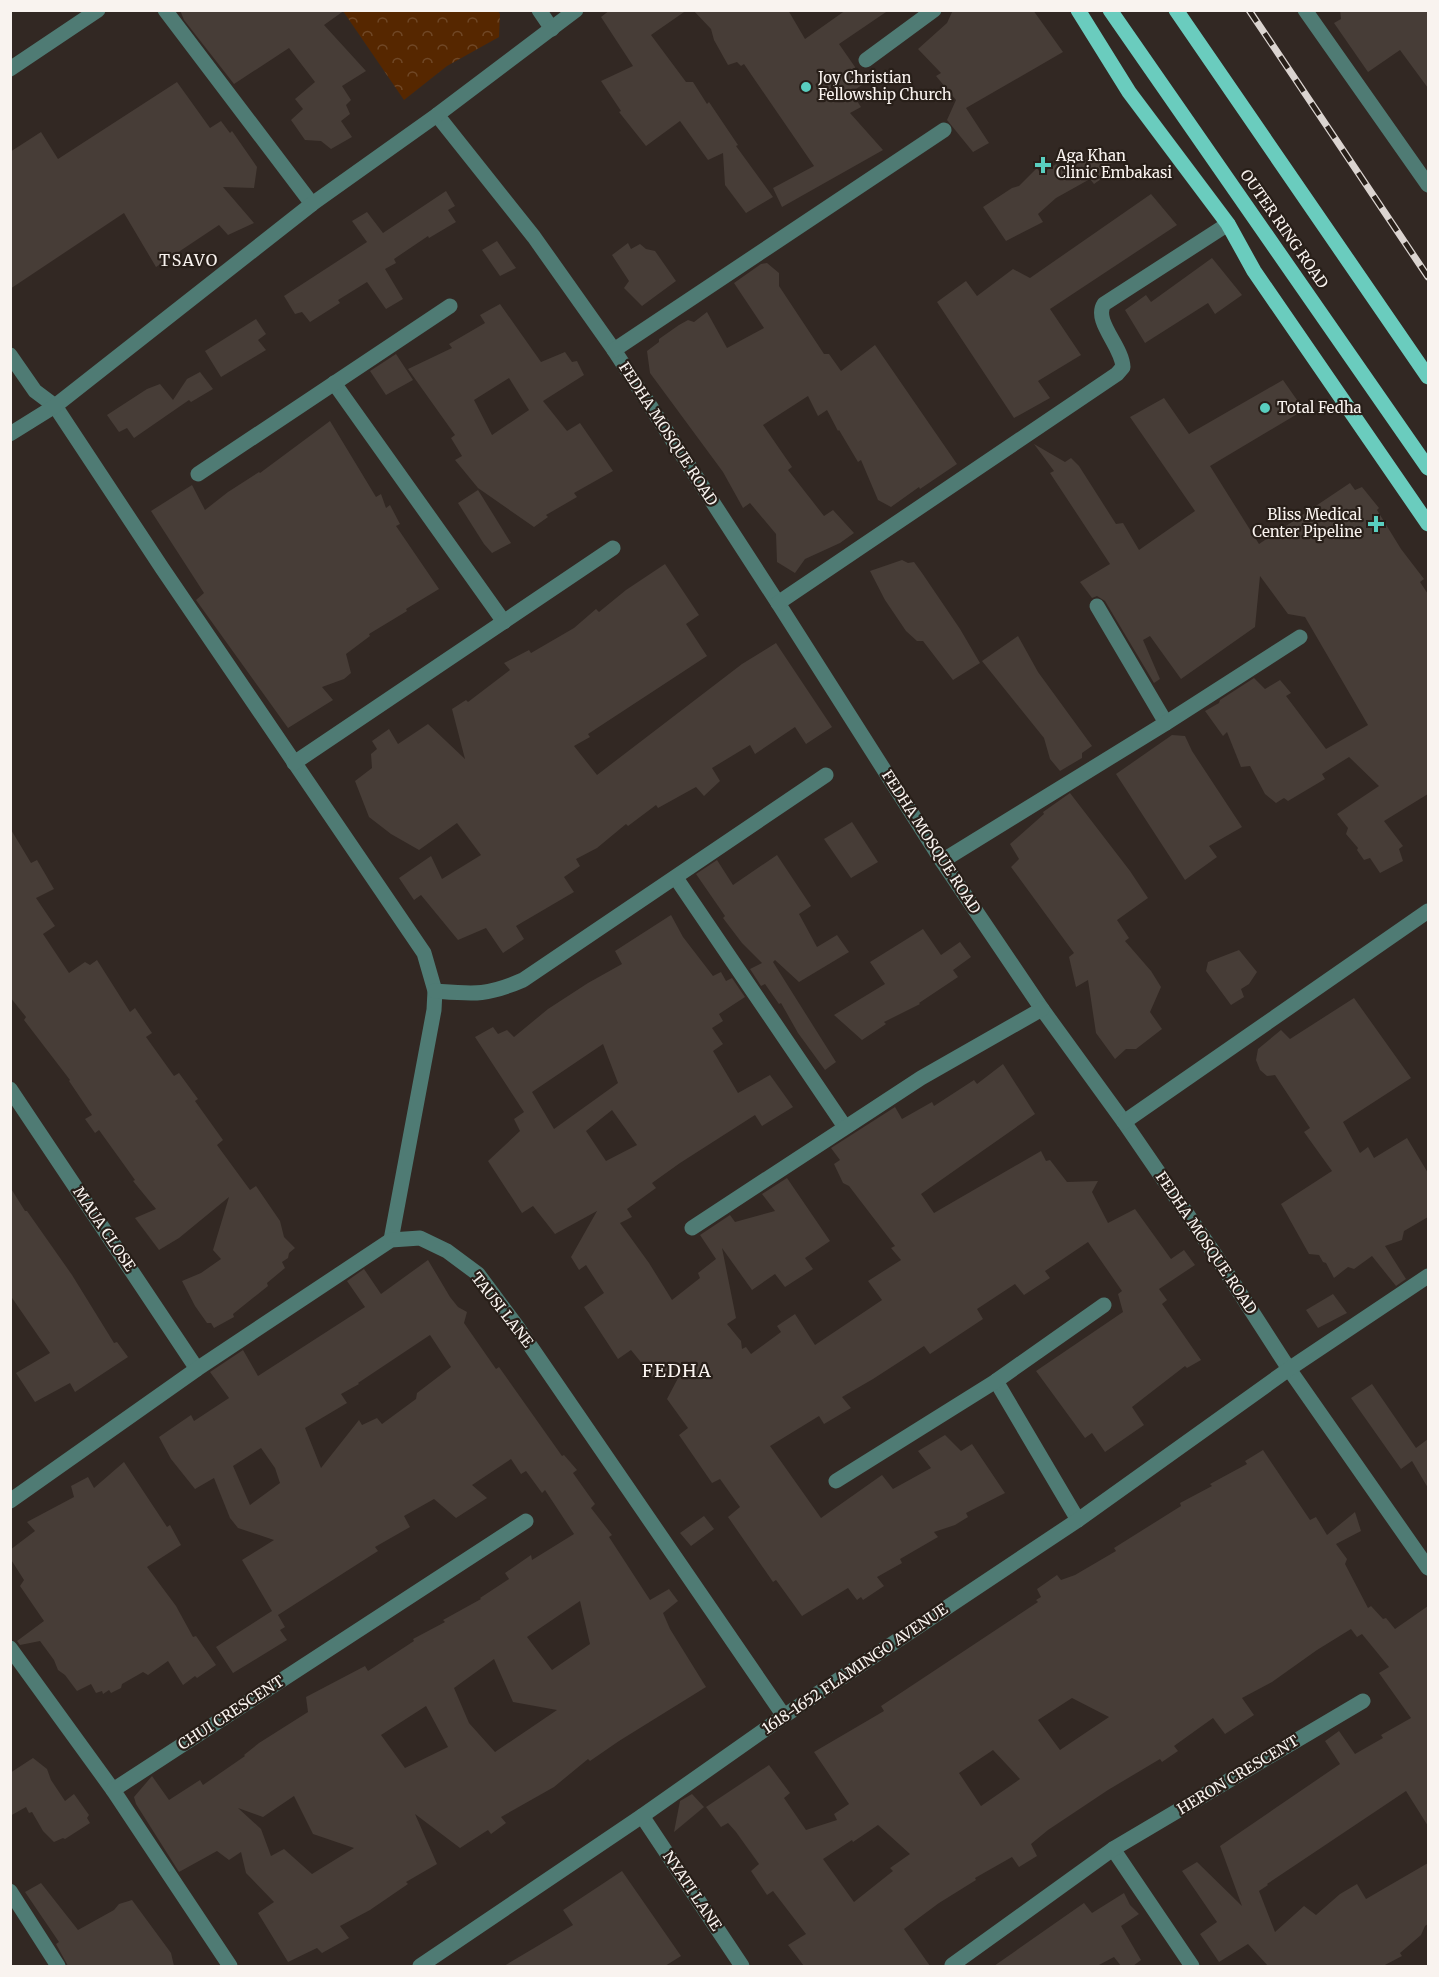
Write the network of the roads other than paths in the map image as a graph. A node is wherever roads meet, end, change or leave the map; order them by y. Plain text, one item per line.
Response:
1 (98, 10) edge
2 (165, 10) edge
3 (539, 10) edge
4 (576, 10) edge
5 (934, 10) edge
6 (1078, 10) edge
7 (1110, 10) edge
8 (1176, 10) edge
9 (1305, 10) edge
10 (552, 29) junction
11 (866, 60) dead end
12 (10, 69) edge
13 (437, 115) junction
14 (944, 130) dead end
15 (1428, 185) edge
16 (312, 204) junction
17 (1228, 224) junction
18 (450, 306) dead end
19 (614, 350) junction
20 (10, 355) edge
21 (1428, 377) edge
22 (334, 382) junction
23 (55, 405) junction
24 (10, 434) edge
25 (1428, 468) edge
26 (198, 474) dead end
27 (1428, 524) edge
28 (612, 548) dead end
29 (778, 603) junction
30 (1097, 606) dead end
31 (504, 622) junction
32 (1300, 637) dead end
33 (1166, 723) junction
34 (294, 763) junction
35 (826, 775) dead end
36 (942, 861) junction
37 (676, 878) junction
38 (1428, 911) edge
39 (435, 991) junction
40 (1042, 1009) junction
41 (10, 1089) edge
42 (1124, 1122) junction
43 (845, 1127) junction
44 (692, 1228) dead end
45 (391, 1240) junction
46 (1428, 1276) edge
47 (1104, 1305) dead end
48 (197, 1369) junction
49 (1289, 1369) junction
50 (996, 1381) junction
51 (836, 1481) dead end
52 (10, 1501) edge
53 (1078, 1520) junction
54 (526, 1521) dead end
55 (1428, 1568) edge
56 (10, 1648) edge
57 (1363, 1701) dead end
58 (784, 1716) junction
59 (113, 1790) junction
60 (642, 1816) junction
61 (1113, 1849) junction
62 (10, 1891) edge
63 (952, 1965) dead end
64 (58, 1966) edge
65 (230, 1966) edge
66 (420, 1966) edge
67 (742, 1966) edge
68 (1192, 1966) edge

1 - 12 street
2 - 16 street
3 - 10 street
4 - 10 street
5 - 11 street
6 - 17 main road
7 - 25 main road, OUTER RING ROAD
8 - 21 main road
9 - 15 street
10 - 13 street
13 - 16 street
13 - 19 street, FEDHA MOSQUE ROAD
14 - 19 street
16 - 23 street
17 - 27 main road
17 - 29 street
18 - 22 street
19 - 29 street, FEDHA MOSQUE ROAD
20 - 23 street
22 - 26 street
22 - 31 street
23 - 24 street
23 - 34 street
28 - 31 street
29 - 36 street, FEDHA MOSQUE ROAD
30 - 33 street
31 - 34 street
32 - 33 street
33 - 36 street
34 - 39 street
35 - 37 street
36 - 40 street, FEDHA MOSQUE ROAD
37 - 39 street
37 - 43 street
38 - 42 street
39 - 45 street
40 - 42 street, FEDHA MOSQUE ROAD
40 - 43 street
41 - 48 street, MAUA CLOSE
42 - 49 street, FEDHA MOSQUE ROAD
43 - 44 street
45 - 48 street
45 - 58 street, TAUSI LANE
46 - 49 street, 1618-1652 FLAMINGO AVENUE
47 - 50 street
48 - 52 street
49 - 53 street, 1618-1652 FLAMINGO AVENUE
49 - 55 street, FEDHA MOSQUE ROAD
50 - 51 street
50 - 53 street
53 - 58 street, 1618-1652 FLAMINGO AVENUE
54 - 59 street, CHUI CRESCENT
56 - 59 street
57 - 61 street, HERON CRESCENT
58 - 60 street, 1618-1652 FLAMINGO AVENUE
59 - 65 street
60 - 66 street, 1618-1652 FLAMINGO AVENUE
60 - 67 street, NYATI LANE
61 - 63 street, HERON CRESCENT
61 - 68 street
62 - 64 street

